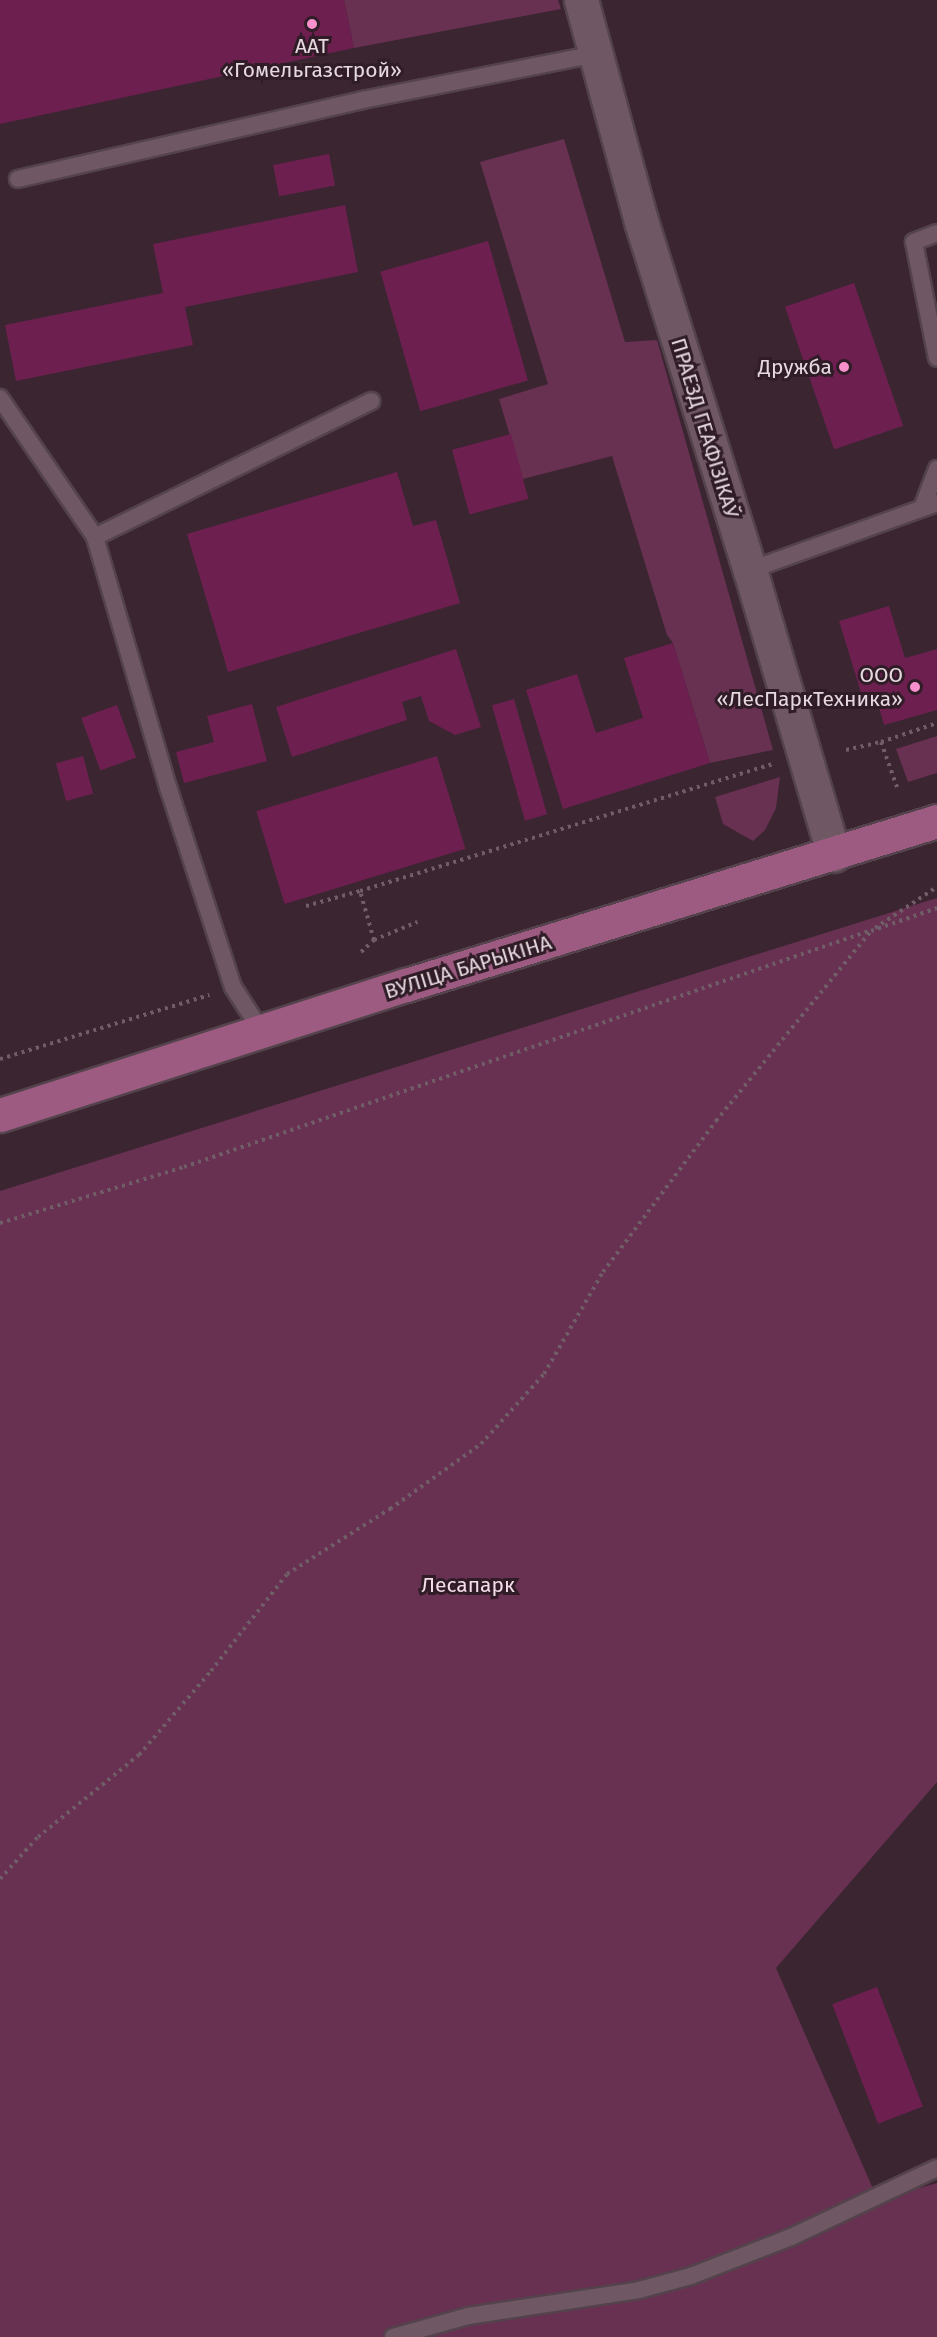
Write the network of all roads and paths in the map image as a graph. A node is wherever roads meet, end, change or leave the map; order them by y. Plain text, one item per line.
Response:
1 (581, 0) edge
2 (597, 54) junction
3 (18, 178) dead end
4 (937, 233) edge
5 (932, 311) edge
6 (937, 358) edge
7 (0, 398) edge
8 (371, 400) dead end
9 (937, 469) edge
10 (930, 505) edge
11 (94, 537) junction
12 (750, 570) junction
13 (937, 723) edge
14 (881, 742) junction
15 (846, 750) dead end
16 (780, 761) dead end
17 (897, 787) dead end
18 (937, 821) edge
19 (834, 855) junction
20 (937, 887) edge
21 (360, 891) junction
22 (306, 906) dead end
23 (937, 908) edge
24 (417, 922) dead end
25 (871, 930) junction
26 (375, 940) junction
27 (361, 952) dead end
28 (233, 987) junction
29 (262, 1032) junction
30 (0, 1059) edge
31 (0, 1115) edge
32 (0, 1222) edge
33 (0, 1879) edge
34 (937, 2168) edge
35 (393, 2337) edge

1 - 2 street, ПРАЕЗД ГЕАФІЗІКАЎ
2 - 3 lane
2 - 12 street, ПРАЕЗД ГЕАФІЗІКАЎ
4 - 5 lane
5 - 6 lane
7 - 11 lane
8 - 11 lane
9 - 10 lane
10 - 12 lane
11 - 28 lane
12 - 19 street, ПРАЕЗД ГЕАФІЗІКАЎ
13 - 14 path
14 - 15 path
14 - 17 path
16 - 21 path
18 - 19 main road, ВУЛІЦА БАРЫКІНА
19 - 29 main road, ВУЛІЦА БАРЫКІНА
20 - 25 path
21 - 22 path
21 - 26 path
23 - 25 path
24 - 26 path
25 - 32 path
25 - 33 path
26 - 27 path
28 - 29 lane
28 - 30 path
29 - 31 main road, ВУЛІЦА БАРЫКІНА
34 - 35 lane

